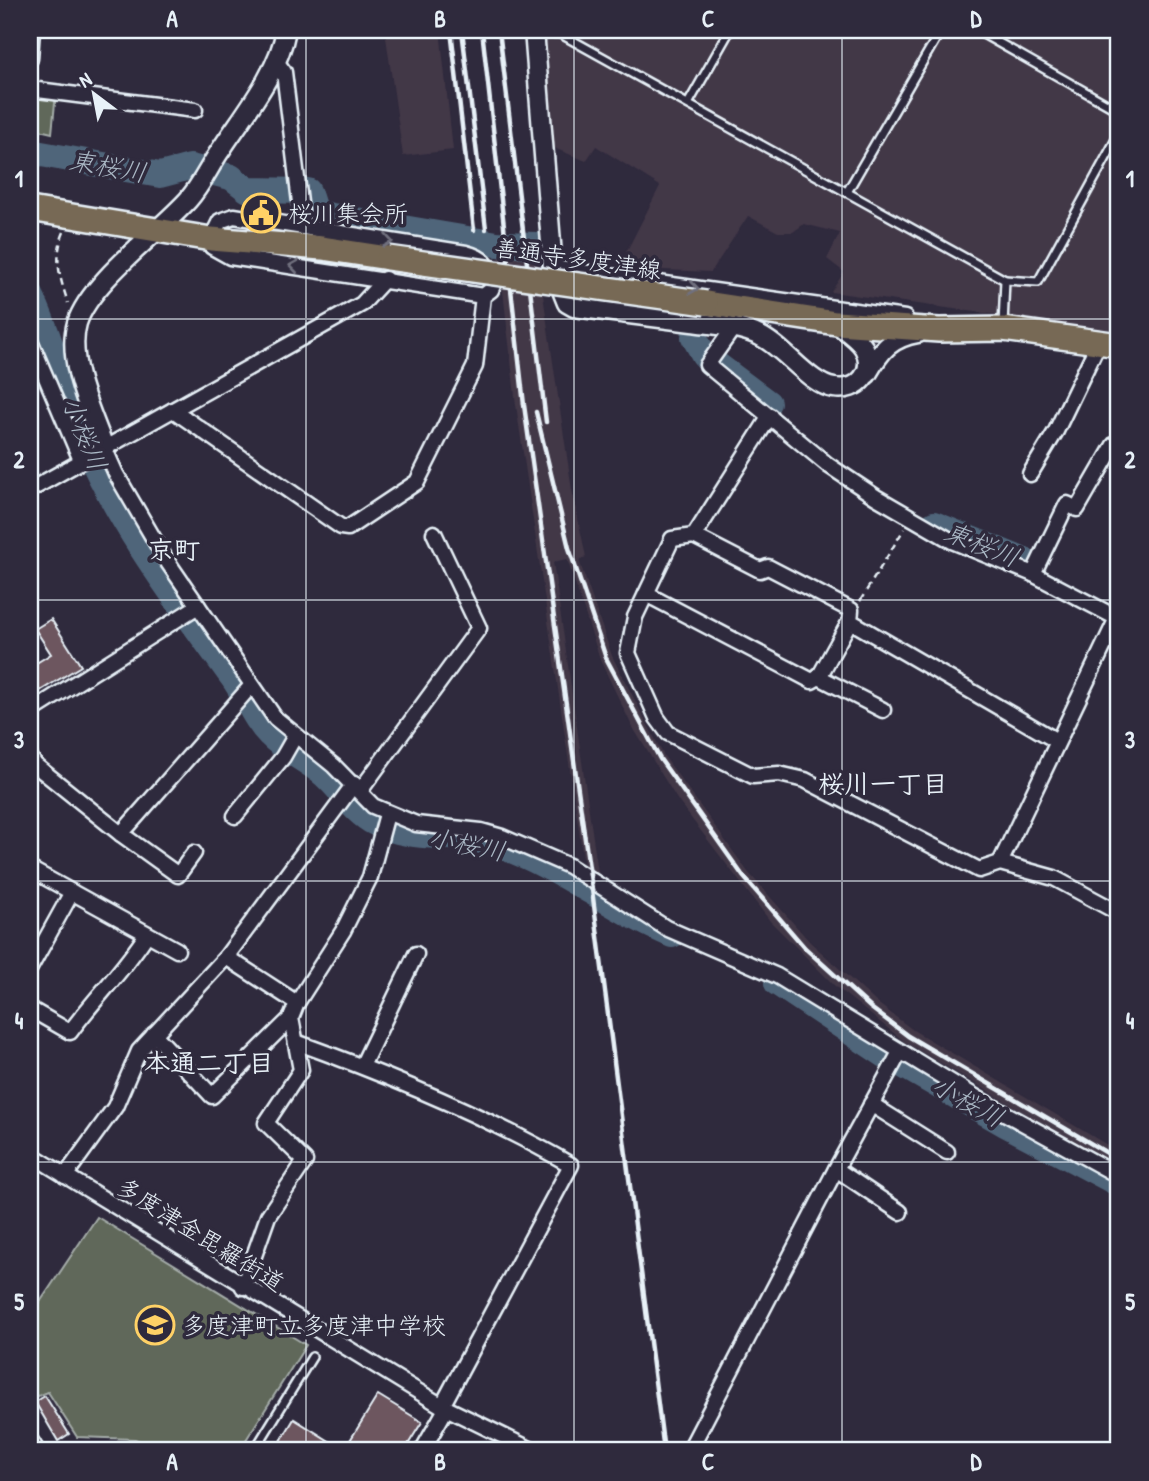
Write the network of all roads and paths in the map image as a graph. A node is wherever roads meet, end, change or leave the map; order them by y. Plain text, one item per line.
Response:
1 (32, 30) edge
2 (286, 30) edge
3 (730, 30) edge
4 (941, 30) edge
5 (976, 30) edge
6 (534, 32) edge
7 (30, 59) edge
8 (275, 60) junction
9 (30, 89) edge
10 (688, 104) junction
11 (195, 110) dead end
12 (1119, 111) edge
13 (1119, 134) edge
14 (847, 192) junction
15 (30, 209) edge
16 (70, 224) dead end
17 (303, 227) junction
18 (158, 230) junction
19 (211, 239) junction
20 (386, 268) junction
21 (553, 268) junction
22 (1005, 280) junction
23 (483, 296) junction
24 (71, 312) dead end
25 (836, 323) junction
26 (734, 327) junction
27 (948, 329) junction
28 (1003, 329) junction
29 (30, 340) edge
30 (1109, 343) edge
31 (867, 374) junction
32 (173, 410) junction
33 (770, 416) junction
34 (1114, 445) dead end
35 (100, 449) junction
36 (81, 460) junction
37 (1030, 474) dead end
38 (30, 490) edge
39 (911, 518) junction
40 (434, 533) dead end
41 (694, 536) junction
42 (1033, 574) junction
43 (646, 594) junction
44 (190, 612) junction
45 (850, 615) junction
46 (1118, 616) edge
47 (819, 677) junction
48 (246, 692) junction
49 (883, 710) dead end
50 (30, 712) edge
51 (293, 739) junction
52 (1057, 741) junction
53 (30, 757) edge
54 (350, 792) junction
55 (234, 816) dead end
56 (384, 822) junction
57 (121, 834) junction
58 (194, 853) dead end
59 (1000, 863) junction
60 (30, 869) edge
61 (72, 892) junction
62 (1119, 913) edge
63 (147, 934) junction
64 (177, 950) dead end
65 (416, 954) dead end
66 (226, 957) junction
67 (30, 968) edge
68 (296, 1003) junction
69 (30, 1009) edge
70 (291, 1018) junction
71 (154, 1034) junction
72 (296, 1042) junction
73 (896, 1060) junction
74 (362, 1066) junction
75 (871, 1104) junction
76 (947, 1152) dead end
77 (30, 1154) edge
78 (836, 1169) junction
79 (65, 1176) junction
80 (1119, 1176) edge
81 (900, 1212) dead end
82 (243, 1287) junction
83 (312, 1357) dead end
84 (444, 1408) junction
85 (30, 1444) edge
86 (34, 1451) edge
87 (254, 1451) edge
88 (422, 1451) edge
89 (534, 1451) edge
90 (689, 1451) edge

1 - 7 street
2 - 8 street
3 - 10 lane
4 - 14 lane
5 - 12 lane
6 - 10 lane
6 - 21 street
8 - 17 street
8 - 18 street
9 - 11 street
10 - 14 lane
13 - 22 lane
14 - 22 lane
15 - 18 main road, 善通寺多度津線
16 - 24 path
17 - 19 street
17 -> 23 street
18 - 19 main road, 善通寺多度津線
18 - 35 street
19 - 20 main road, 善通寺多度津線
20 - 23 street
20 - 25 main road, 善通寺多度津線, bridge
20 - 32 street
21 - 26 street
21 -> 27 street
22 - 28 lane
23 - 32 street
25 - 27 main road, 善通寺多度津線
25 - 31 street
26 - 31 street
26 - 33 street
27 - 28 main road, 善通寺多度津線
27 - 31 street
28 - 30 main road, 善通寺多度津線
29 - 36 street
30 - 37 street
32 - 35 street
33 - 39 street
33 - 41 street
34 - 42 street
35 - 36 street
35 - 44 street
36 - 38 street
39 - 42 street
39 - 45 path
40 - 54 street
41 - 43 street
41 - 45 street
42 - 46 street
43 - 47 street
43 - 59 street
44 - 48 street
44 - 50 street
45 - 47 street
45 - 52 street
46 - 52 street
47 - 49 street
48 - 51 street
48 - 57 street
51 - 54 street
51 - 55 street
52 - 59 street
53 - 57 street
54 - 56 street
54 - 66 street
56 - 68 street
56 - 73 street
57 - 58 street
59 - 62 street
60 - 61 street
61 - 63 street
61 - 67 street
63 - 64 street
63 - 69 street
65 - 74 street
66 - 68 street
66 - 71 street
68 - 70 street
70 - 71 street
70 - 72 street
71 - 79 street
72 - 74 street
72 - 82 street
73 - 75 street
73 - 80 street
74 - 84 street
75 - 76 street
75 - 78 street
77 - 79 street, 多度津金毘羅街道
78 - 81 street
78 - 90 street
79 - 82 street, 多度津金毘羅街道
82 - 84 street, 多度津金毘羅街道
83 - 87 lane
84 - 88 street
84 - 89 street, 多度津金毘羅街道
85 - 86 main road

